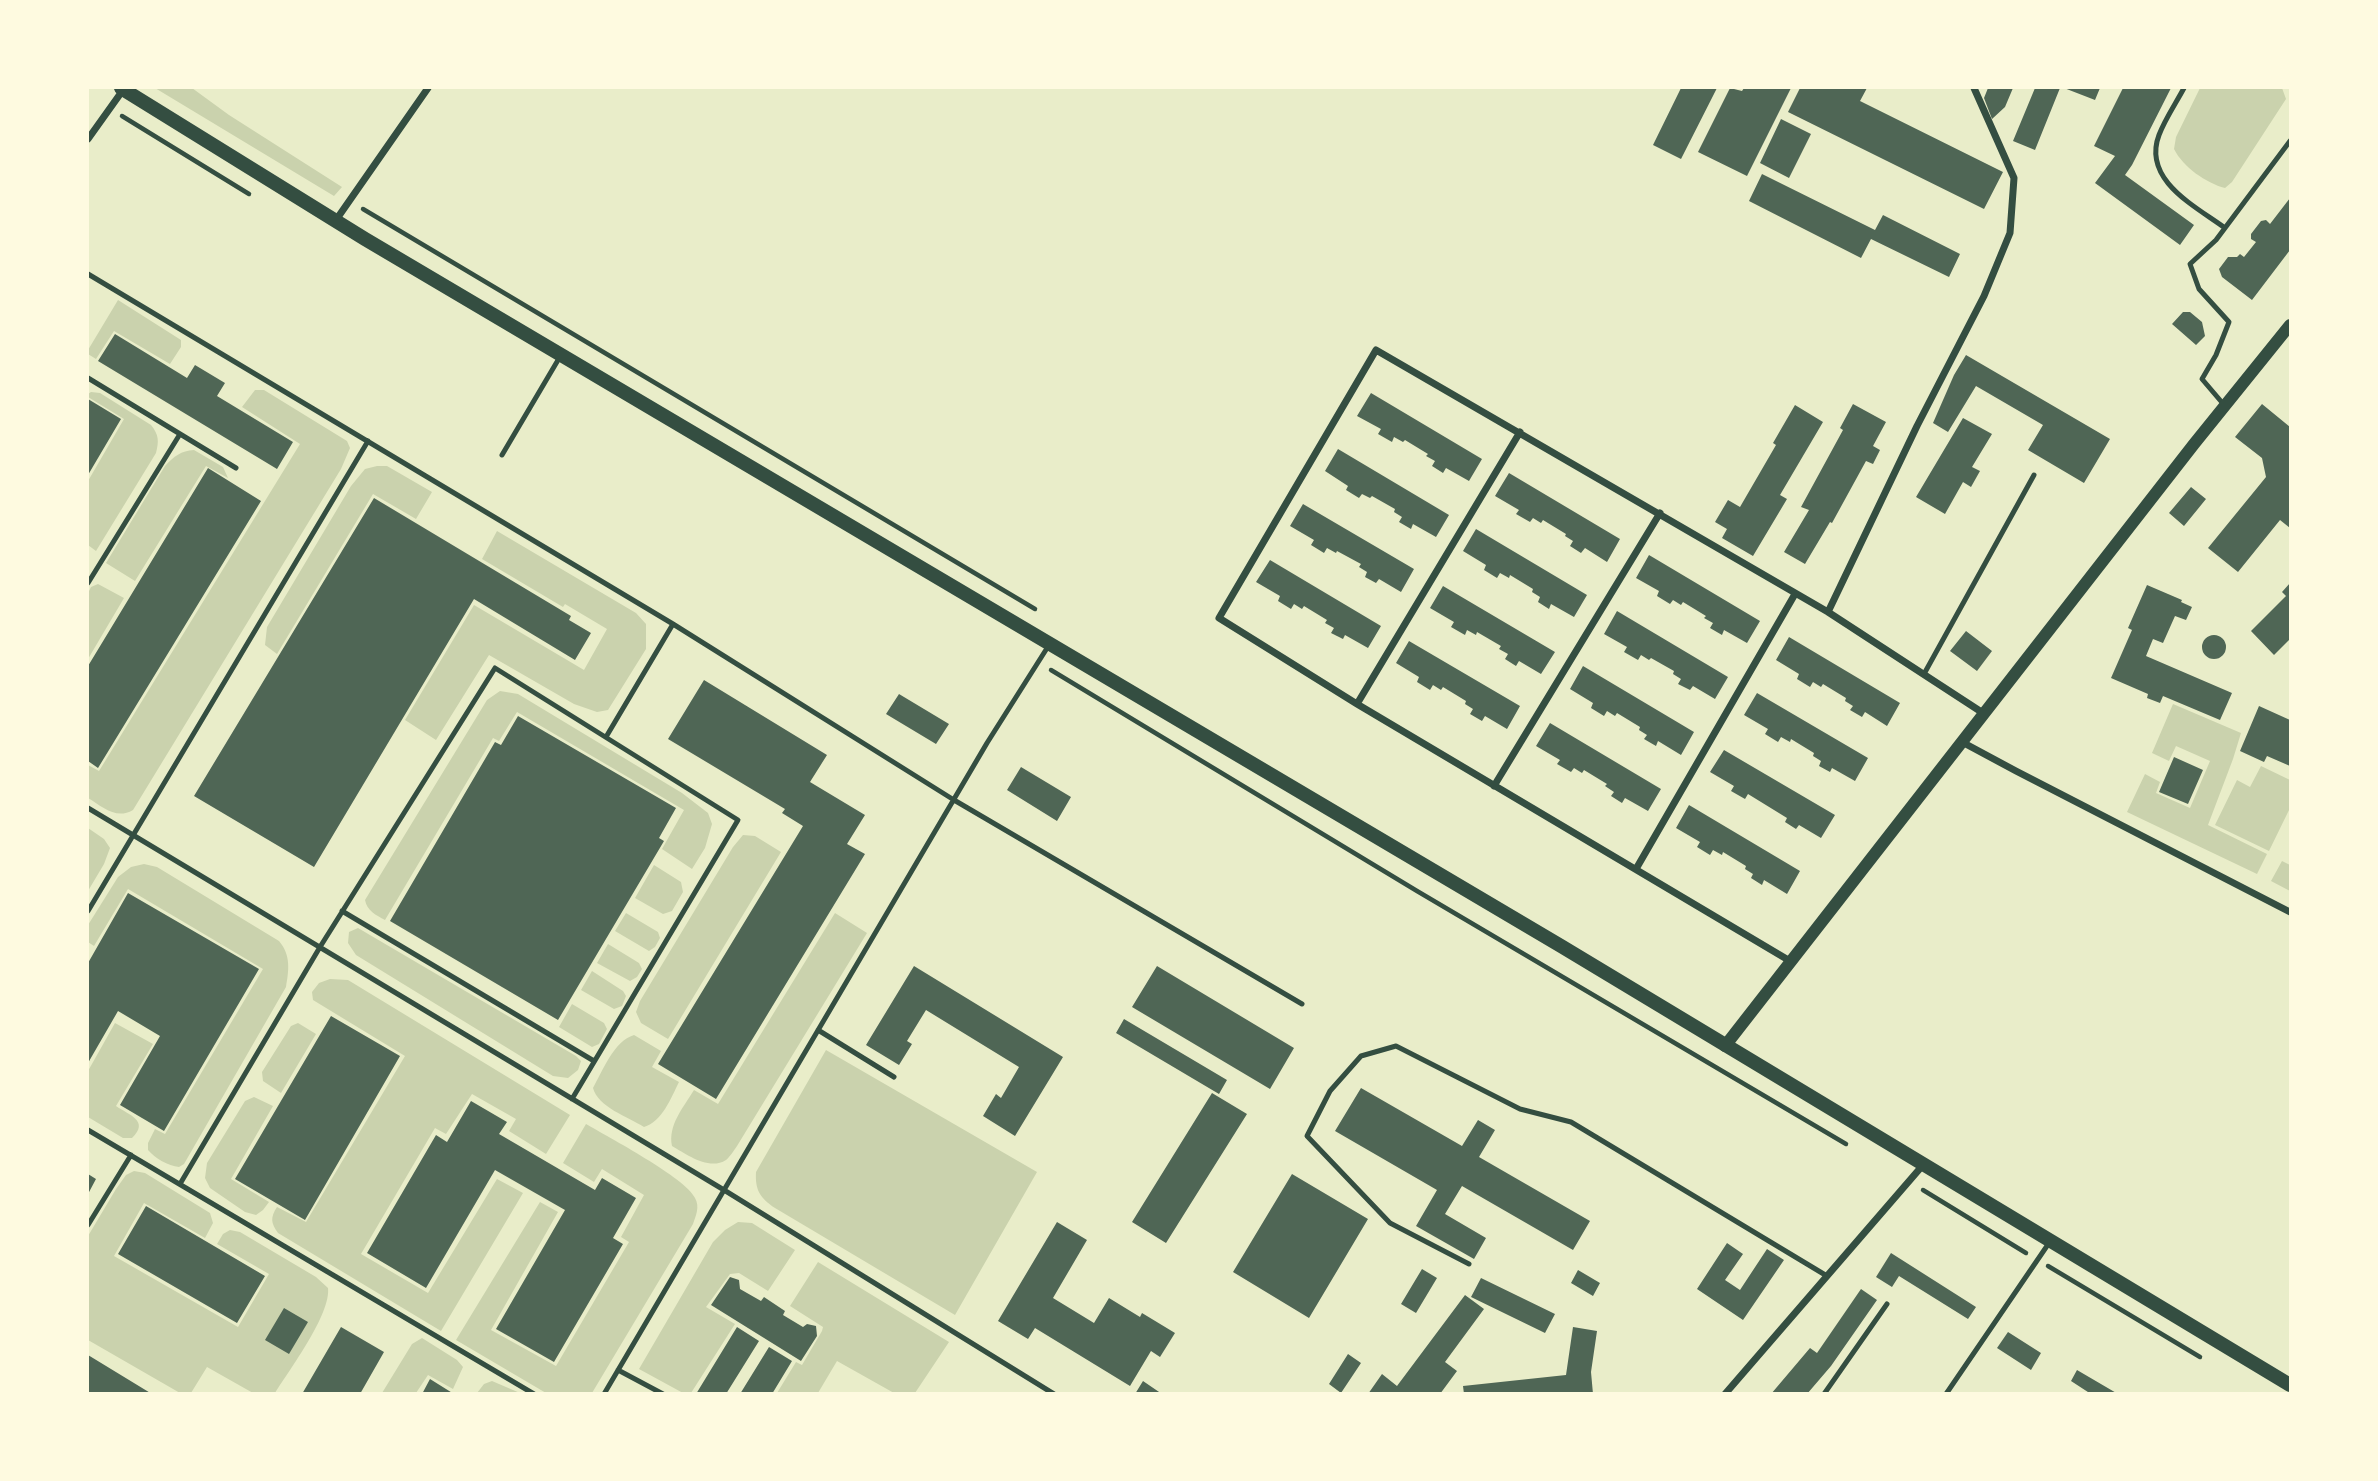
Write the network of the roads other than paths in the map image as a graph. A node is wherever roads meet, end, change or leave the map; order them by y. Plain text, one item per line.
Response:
1 (123, 88) edge
2 (428, 88) edge
3 (1974, 88) edge
4 (2184, 88) edge
5 (88, 139) edge
6 (2291, 141) edge
7 (336, 221) junction
8 (2225, 228) junction
9 (88, 274) edge
10 (2289, 332) edge
11 (561, 355) junction
12 (88, 378) edge
13 (2225, 406) junction
14 (1520, 432) junction
15 (180, 434) junction
16 (368, 441) junction
17 (502, 455) dead end
18 (236, 468) dead end
19 (2034, 475) dead end
20 (1660, 513) junction
21 (88, 583) edge
22 (1795, 594) junction
23 (1828, 612) junction
24 (673, 624) junction
25 (1049, 645) junction
26 (1924, 674) junction
27 (1357, 704) junction
28 (1983, 713) junction
29 (606, 737) junction
30 (1961, 741) junction
31 (1494, 786) junction
32 (954, 800) junction
33 (88, 808) edge
34 (134, 836) junction
35 (1636, 869) junction
36 (88, 911) edge
37 (342, 911) junction
38 (2291, 912) edge
39 (320, 947) junction
40 (1790, 961) junction
41 (1302, 1004) dead end
42 (818, 1030) junction
43 (1725, 1046) junction
44 (594, 1061) junction
45 (894, 1077) dead end
46 (572, 1099) junction
47 (88, 1129) edge
48 (131, 1155) junction
49 (1924, 1164) junction
50 (180, 1184) junction
51 (724, 1190) junction
52 (88, 1225) edge
53 (2050, 1240) junction
54 (1469, 1264) dead end
55 (1826, 1276) junction
56 (1887, 1304) dead end
57 (618, 1370) junction
58 (2291, 1385) edge
59 (534, 1394) edge
60 (604, 1394) edge
61 (663, 1394) edge
62 (1054, 1394) edge
63 (1725, 1394) edge
64 (1824, 1394) edge
65 (1946, 1394) edge

1 - 5 street
1 - 7 main road
2 - 7 street
3 - 23 street
4 - 8 lane
6 - 8 lane
7 - 11 main road
8 - 13 lane
9 - 16 lane
10 - 13 street
11 - 17 lane
11 - 25 main road
12 - 15 lane
13 - 28 street
14 - 20 street
14 - 27 street
14 - 27 street
15 - 18 lane
15 - 21 lane
16 - 24 lane
16 - 34 lane
19 - 26 lane
20 - 22 street
20 - 31 street
22 - 23 street
22 - 35 street
23 - 26 street
24 - 29 lane
24 - 32 lane
25 - 32 lane
25 - 43 main road
26 - 28 street
27 - 31 street
28 - 30 street
29 - 37 lane
29 - 44 lane
30 - 38 street
30 - 40 street
31 - 35 street
32 - 41 lane
32 - 42 lane
33 - 34 lane
34 - 36 lane
34 - 39 lane
35 - 40 street
37 - 39 lane
37 - 44 lane
39 - 46 lane
39 - 50 lane
40 - 43 street
42 - 45 lane
42 - 51 lane
43 - 49 main road
44 - 46 lane
46 - 51 lane
47 - 48 lane
48 - 50 lane
48 - 52 lane
49 - 53 main road
49 - 55 street
50 - 59 lane
51 - 57 lane
51 - 62 lane
53 - 58 main road
53 - 65 lane
54 - 55 lane
55 - 63 street
56 - 64 lane
57 - 60 lane
57 - 61 lane

